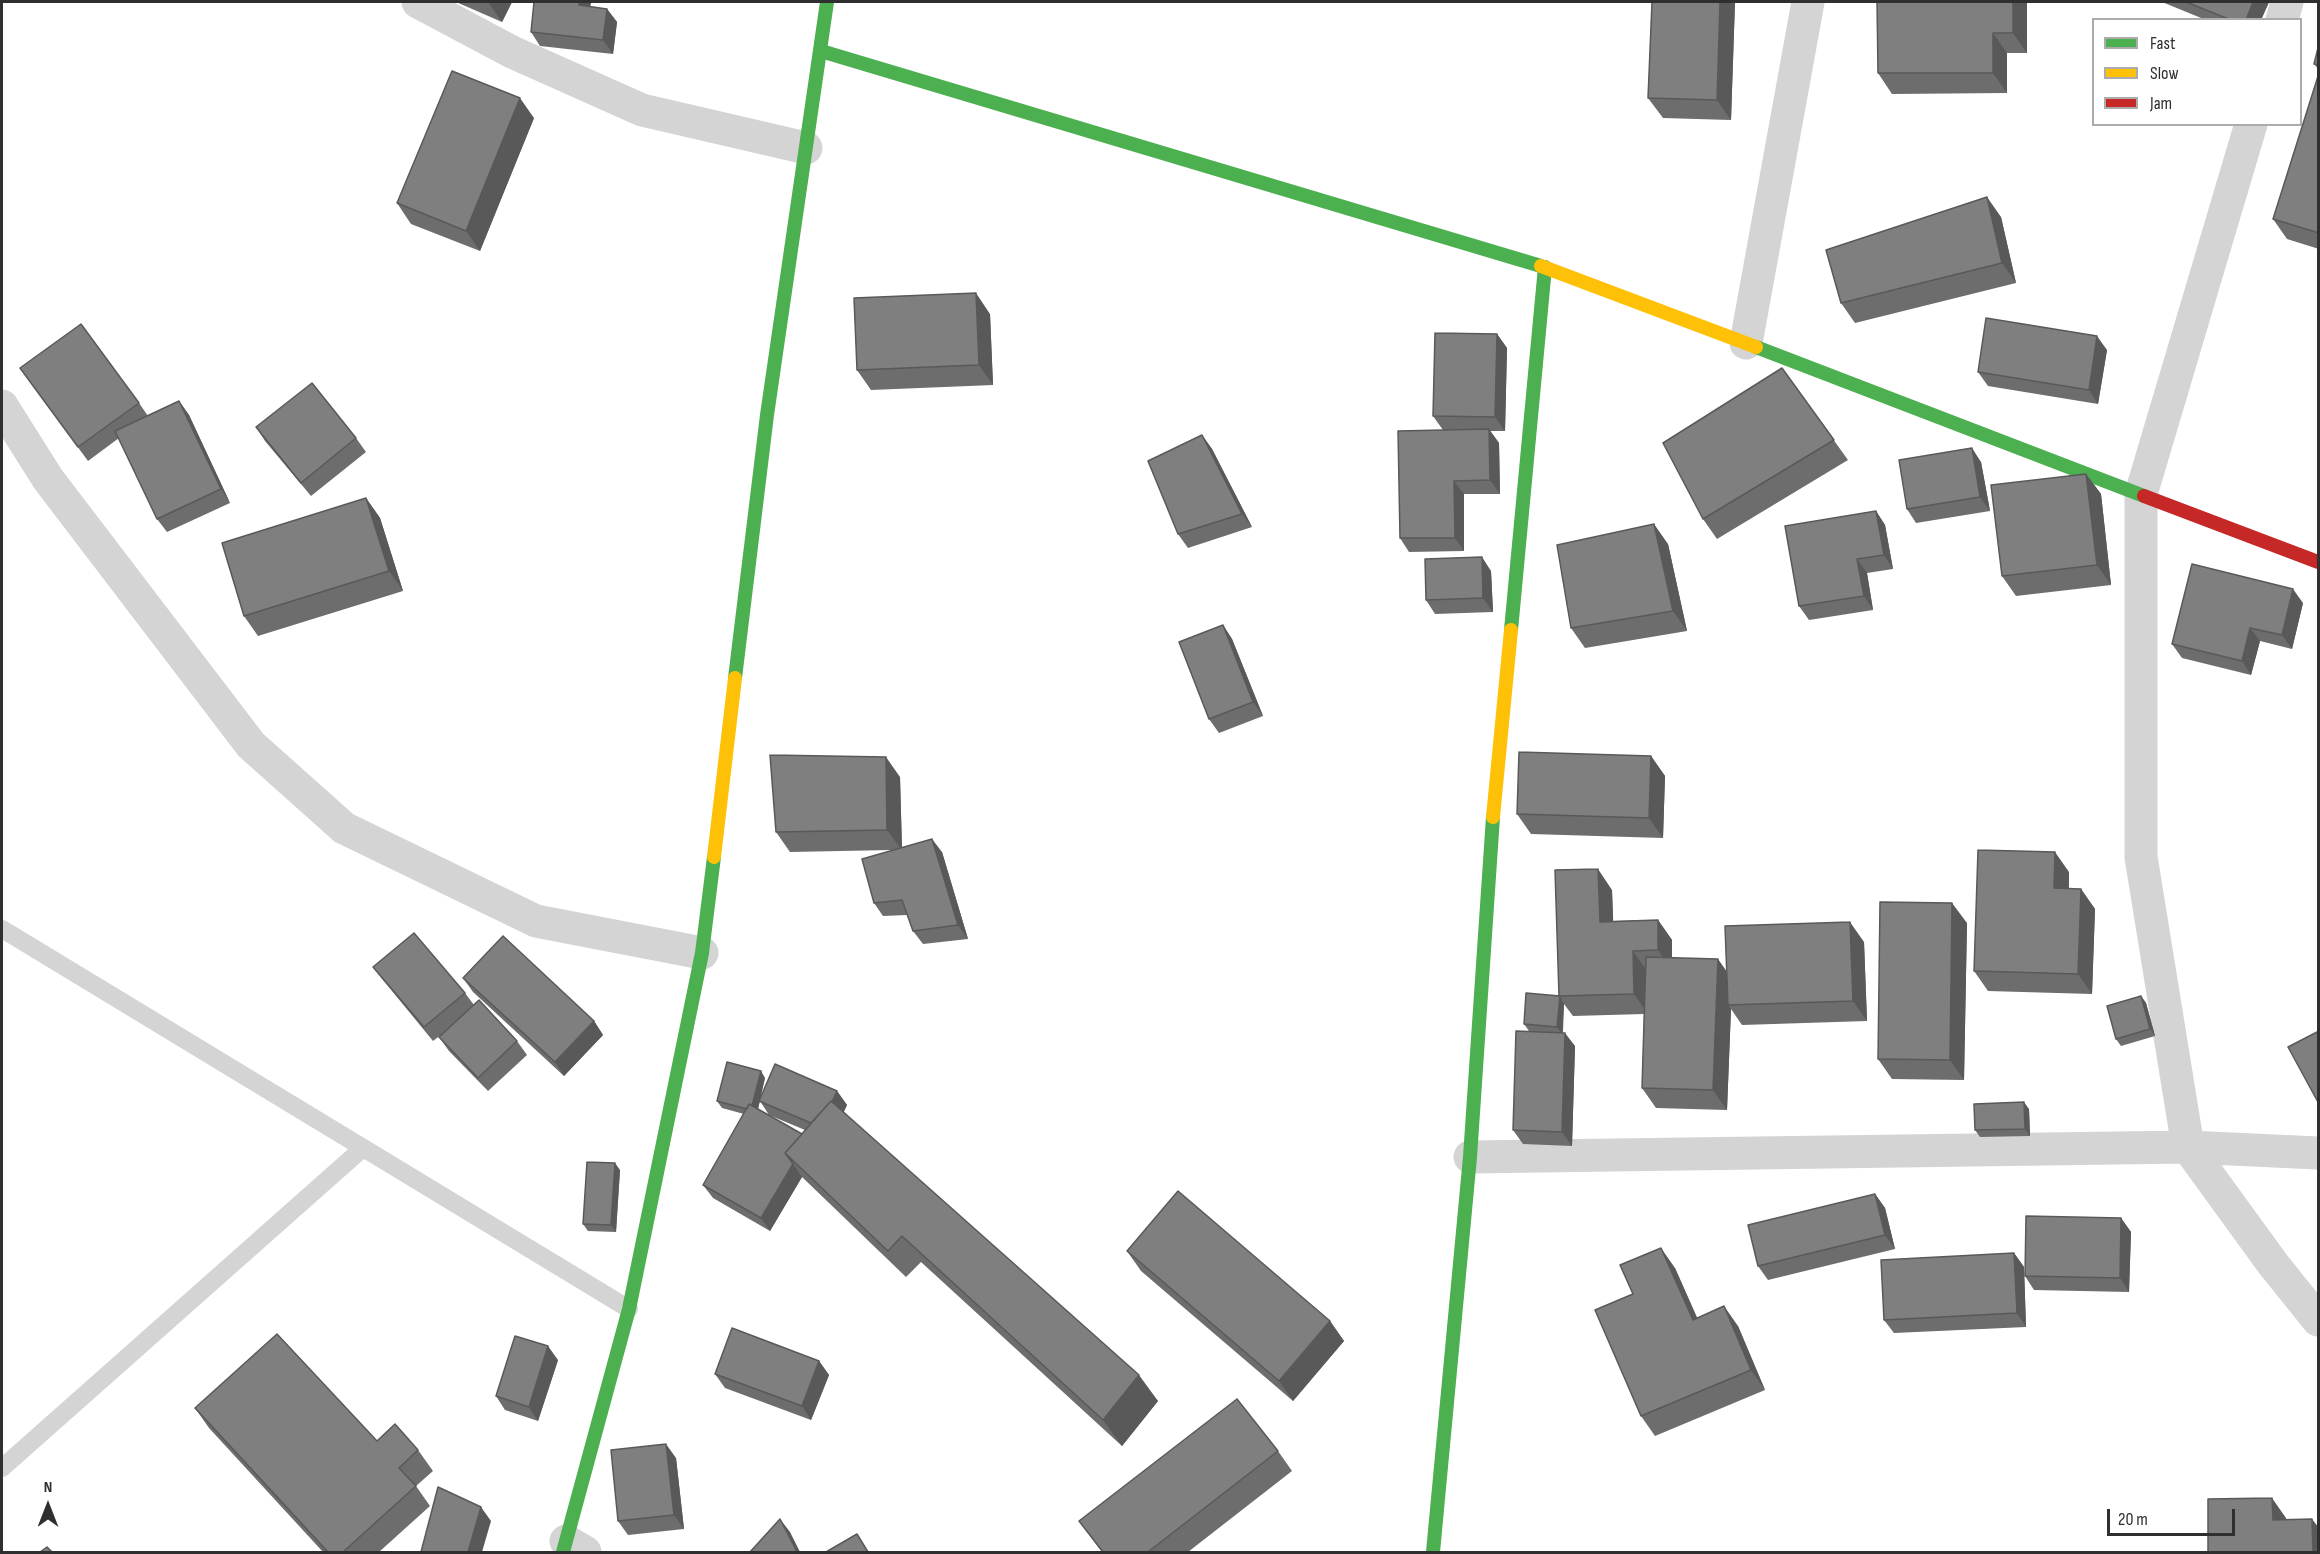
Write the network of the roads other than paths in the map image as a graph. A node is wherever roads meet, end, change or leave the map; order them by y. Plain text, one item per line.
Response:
1 (418, 2) edge
2 (827, 2) edge
3 (1808, 2) edge
4 (2287, 2) edge
5 (2283, 18) edge
6 (821, 51) junction
7 (2250, 126) edge
8 (806, 148) junction
9 (1545, 267) junction
10 (1746, 343) junction
11 (2, 406) edge
12 (2141, 494) junction
13 (2319, 562) edge
14 (2, 929) edge
15 (702, 953) junction
16 (2188, 1147) junction
17 (363, 1148) junction
18 (2319, 1153) edge
19 (1470, 1157) junction
20 (629, 1309) junction
21 (2319, 1320) edge
22 (2, 1468) edge
23 (571, 1549) edge
24 (1433, 1552) edge

1 - 8 street
2 - 6 street
3 - 10 street
4 - 5 street
6 - 8 street
6 - 9 street
7 - 12 street
8 - 15 street
9 - 10 street
9 - 19 street
10 - 12 street
11 - 15 street
12 - 13 street
12 - 16 street
14 - 17 lane
15 - 20 street
16 - 18 street
16 - 19 street
16 - 21 street
17 - 20 lane
17 - 22 lane
19 - 24 street
20 - 23 street

